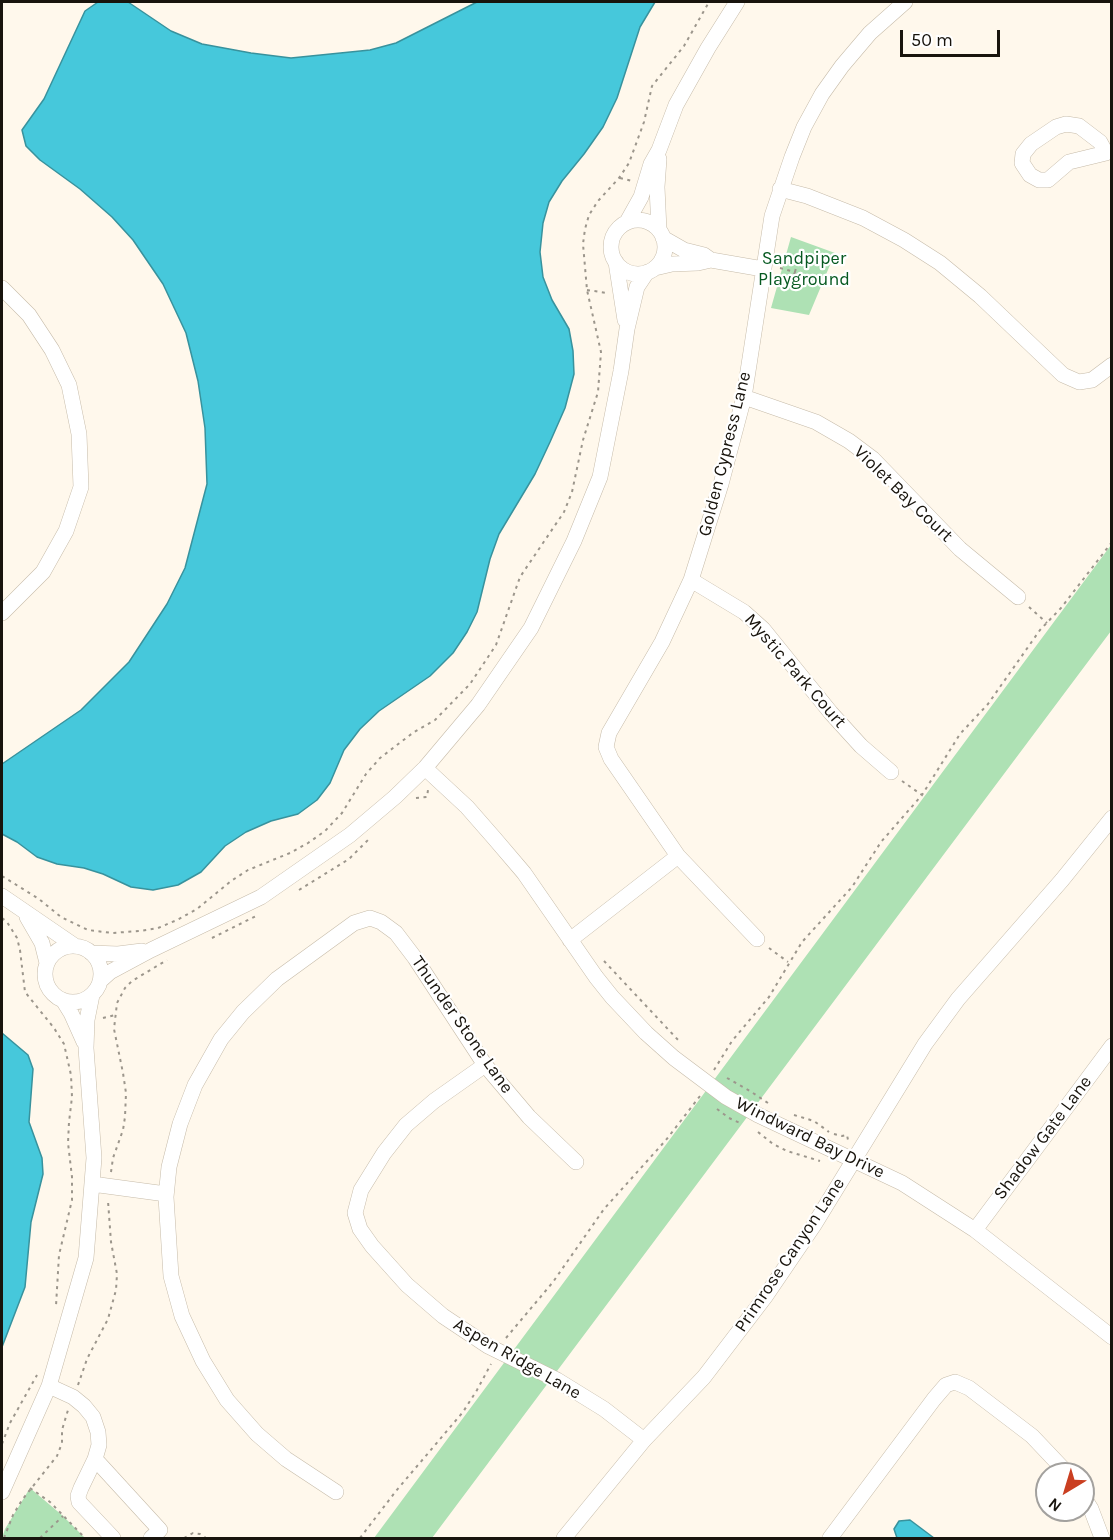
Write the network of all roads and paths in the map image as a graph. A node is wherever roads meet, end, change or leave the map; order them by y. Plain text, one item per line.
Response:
1 (709, 2) edge
2 (737, 2) edge
3 (905, 2) edge
4 (659, 150) junction
5 (1109, 156) edge
6 (780, 189) junction
7 (627, 222) junction
8 (661, 234) junction
9 (711, 260) junction
10 (798, 260) dead end
11 (615, 262) junction
12 (780, 268) dead end
13 (763, 269) junction
14 (651, 270) junction
15 (795, 272) junction
16 (790, 284) dead end
17 (2, 288) edge
18 (627, 329) junction
19 (1112, 365) edge
20 (744, 397) junction
21 (1112, 542) edge
22 (691, 580) junction
23 (1018, 597) joint
24 (2, 613) edge
25 (1047, 623) junction
26 (425, 768) junction
27 (891, 772) joint
28 (922, 795) junction
29 (1112, 818) edge
30 (678, 856) junction
31 (2, 876) edge
32 (2, 896) edge
33 (22, 910) junction
34 (2, 918) edge
35 (757, 939) joint
36 (570, 940) junction
37 (75, 946) junction
38 (151, 950) junction
39 (91, 953) junction
40 (598, 955) dead end
41 (788, 962) junction
42 (47, 963) junction
43 (100, 981) junction
44 (92, 995) junction
45 (63, 1000) junction
46 (681, 1044) dead end
47 (1112, 1046) edge
48 (86, 1048) junction
49 (485, 1065) junction
50 (709, 1067) dead end
51 (714, 1071) junction
52 (704, 1099) dead end
53 (770, 1105) dead end
54 (715, 1108) dead end
55 (789, 1114) dead end
56 (747, 1125) dead end
57 (754, 1129) dead end
58 (847, 1135) dead end
59 (855, 1160) junction
60 (576, 1162) dead end
61 (826, 1163) dead end
62 (92, 1184) junction
63 (166, 1194) junction
64 (975, 1230) junction
65 (56, 1315) dead end
66 (1112, 1337) edge
67 (505, 1339) dead end
68 (492, 1362) dead end
69 (41, 1368) dead end
70 (49, 1386) junction
71 (644, 1440) junction
72 (2, 1444) edge
73 (95, 1459) junction
74 (1057, 1462) edge
75 (30, 1488) dead end
76 (2, 1492) edge
77 (336, 1492) dead end
78 (63, 1516) junction
79 (1095, 1520) edge
80 (40, 1539) edge
81 (84, 1539) edge
82 (113, 1539) edge
83 (150, 1539) edge
84 (184, 1539) edge
85 (207, 1539) edge
86 (360, 1539) edge
87 (564, 1539) edge
88 (830, 1539) edge
89 (1102, 1539) edge

1 - 31 path
2 - 4 street
3 - 6 street, Golden Cypress Lane
4 - 7 street
4 - 8 street
5 - 5 street
6 - 13 street, Golden Cypress Lane
6 - 19 street
7 - 8 street
7 - 11 street
8 - 9 street
8 - 14 street
9 - 13 street
9 - 14 street
10 - 15 path
11 - 14 street
11 - 18 street
12 - 15 path
13 - 20 street, Golden Cypress Lane
14 - 18 street
15 - 16 path
17 - 24 street
18 - 26 street
20 - 22 street, Golden Cypress Lane
20 - 23 street, Violet Bay Court
21 - 25 path
22 - 27 street, Mystic Park Court
22 - 30 street, Golden Cypress Lane
23 - 25 path
25 - 28 path
26 - 36 street, Windward Bay Drive
26 - 38 street
27 - 28 path
28 - 41 path
29 - 59 street, Primrose Canyon Lane
30 - 35 street
30 - 36 street
32 - 33 street
33 - 37 street
33 - 42 street
34 - 65 path
35 - 41 path
36 - 59 street, Windward Bay Drive
37 - 39 street
37 - 42 street
38 - 39 street
38 - 43 street
39 - 43 street
40 - 46 path
41 - 51 path
42 - 45 street
43 - 44 street
44 - 45 street
44 - 48 street
45 - 48 street
47 - 64 street, Shadow Gate Lane
48 - 62 street
49 - 60 street, Thunder Stone Lane
49 - 63 street, Thunder Stone Lane
49 - 71 street, Aspen Ridge Lane
50 - 51 path
51 - 53 path
52 - 67 path
54 - 56 path
55 - 58 path
57 - 61 path
59 - 64 street, Windward Bay Drive
59 - 71 street, Primrose Canyon Lane
62 - 63 street
62 - 70 street
63 - 77 street
64 - 66 street, Windward Bay Drive
68 - 86 path
69 - 72 path
70 - 73 street
70 - 76 street
71 - 87 street, Primrose Canyon Lane
73 - 82 street
73 - 83 street
74 - 88 street
75 - 78 path
78 - 80 path
78 - 81 path
79 - 89 street
84 - 85 path

